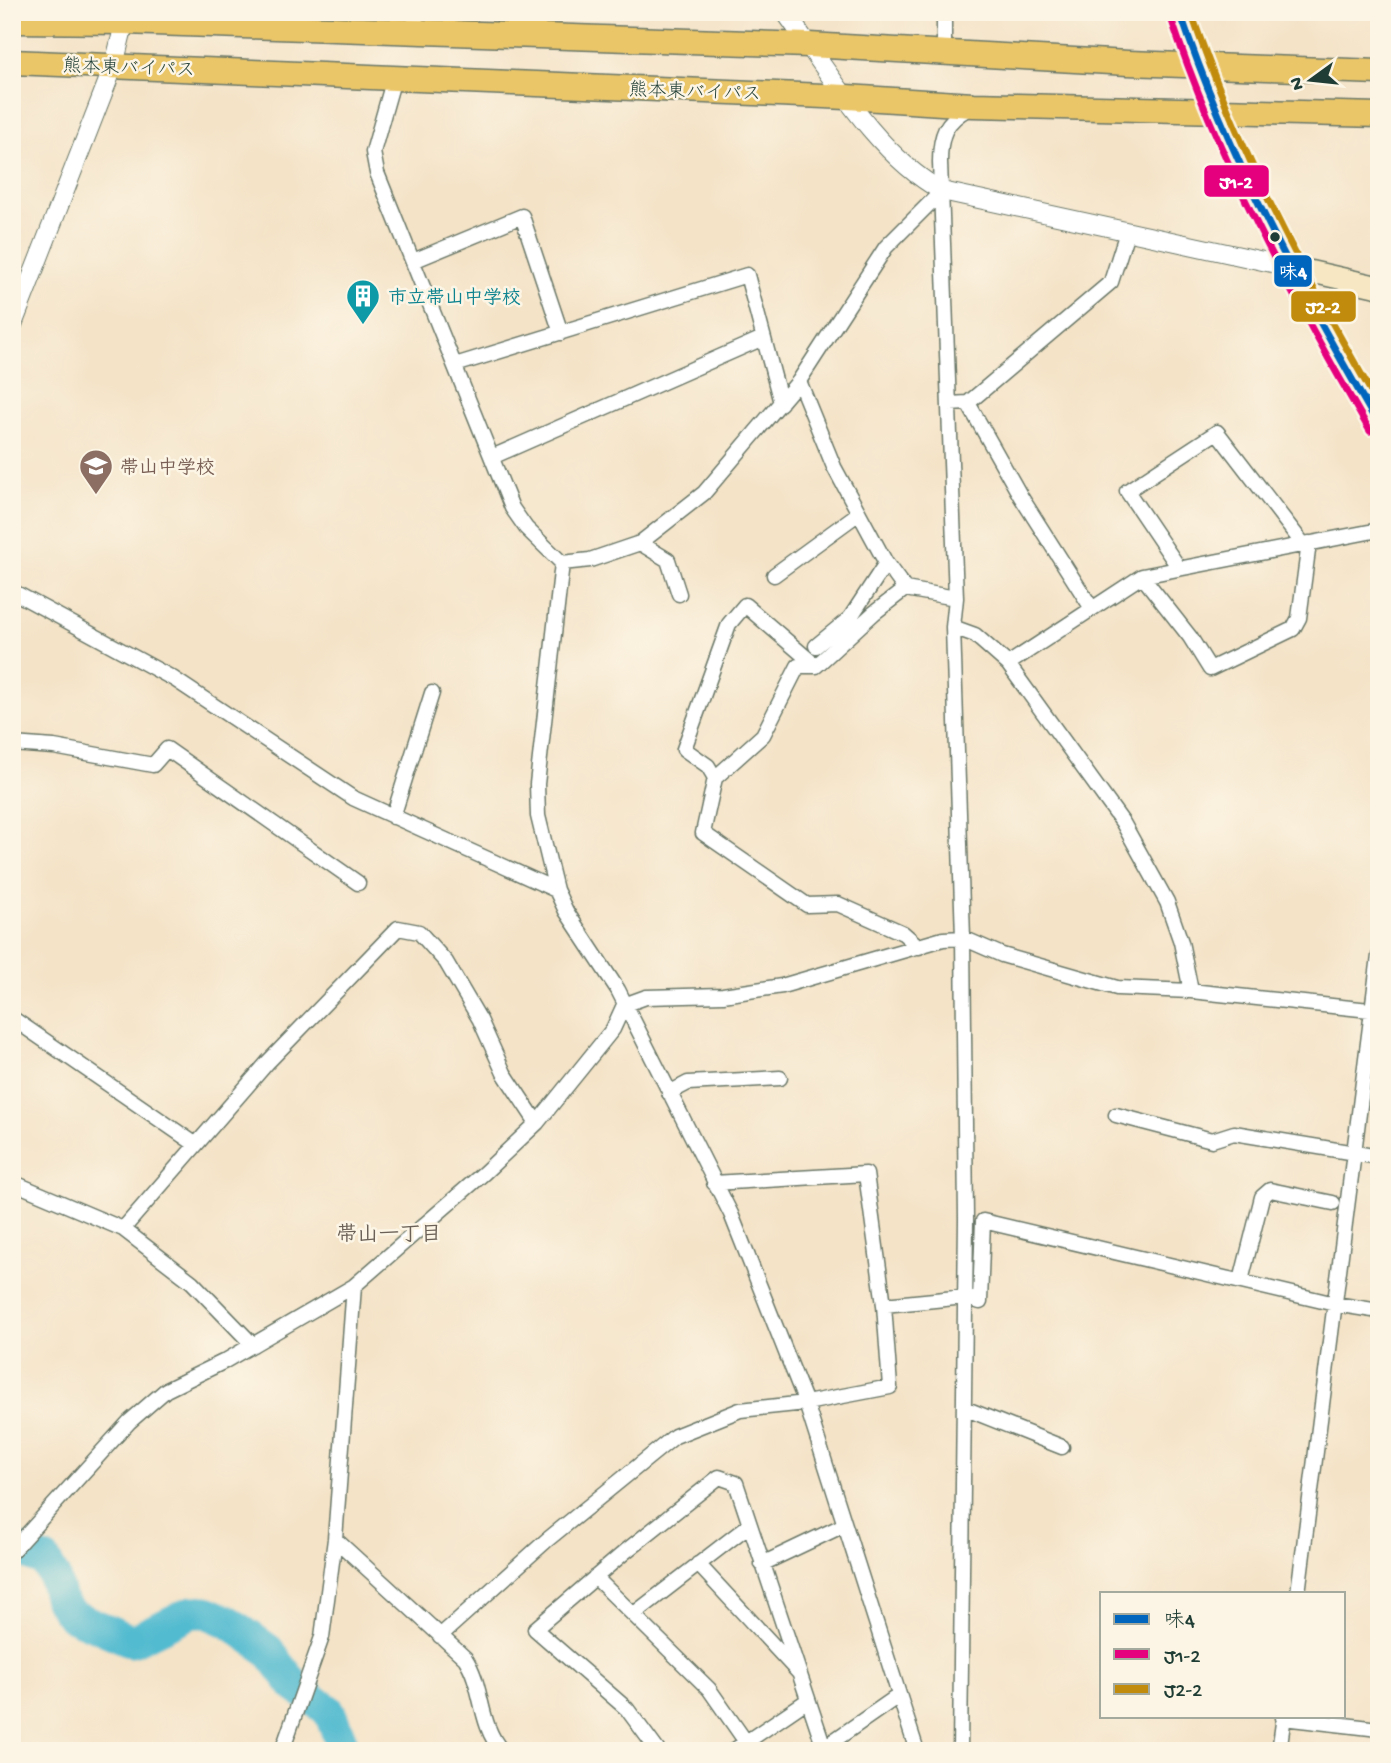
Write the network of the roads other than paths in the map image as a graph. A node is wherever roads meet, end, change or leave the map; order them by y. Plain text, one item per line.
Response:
1 (785, 12) edge
2 (944, 12) edge
3 (1180, 12) edge
4 (125, 17) edge
5 (12, 21) edge
6 (414, 23) edge
7 (809, 46) junction
8 (944, 54) junction
9 (12, 62) edge
10 (1196, 64) junction
11 (114, 65) junction
12 (1379, 72) edge
13 (394, 78) junction
14 (847, 97) junction
15 (973, 105) junction
16 (1215, 109) junction
17 (1379, 115) edge
18 (942, 191) junction
19 (1127, 232) junction
20 (413, 261) junction
21 (1286, 266) junction
22 (1379, 287) edge
23 (12, 327) edge
24 (561, 333) junction
25 (763, 338) junction
26 (455, 365) junction
27 (799, 381) junction
28 (781, 403) junction
29 (968, 403) junction
30 (949, 404) junction
31 (1379, 426) edge
32 (492, 457) junction
33 (859, 513) junction
34 (1379, 530) edge
35 (640, 543) junction
36 (1306, 544) junction
37 (562, 563) junction
38 (886, 563) junction
39 (1179, 568) junction
40 (774, 575) dead end
41 (1142, 576) junction
42 (905, 589) junction
43 (12, 591) edge
44 (679, 594) dead end
45 (956, 598) junction
46 (1091, 607) junction
47 (953, 627) junction
48 (816, 646) dead end
49 (1008, 663) junction
50 (816, 666) junction
51 (432, 693) dead end
52 (12, 744) edge
53 (715, 778) junction
54 (393, 817) junction
55 (358, 883) dead end
56 (556, 890) junction
57 (963, 938) junction
58 (919, 947) junction
59 (1379, 956) edge
60 (1191, 991) junction
61 (624, 1005) junction
62 (1375, 1010) edge
63 (12, 1018) edge
64 (780, 1078) dead end
65 (669, 1093) junction
66 (1116, 1115) dead end
67 (537, 1123) junction
68 (195, 1144) junction
69 (1354, 1152) junction
70 (1379, 1157) edge
71 (12, 1182) edge
72 (715, 1183) junction
73 (1333, 1203) dead end
74 (123, 1229) junction
75 (1241, 1281) junction
76 (354, 1286) junction
77 (965, 1297) junction
78 (1335, 1304) junction
79 (884, 1306) junction
80 (1379, 1311) edge
81 (253, 1345) junction
82 (806, 1403) junction
83 (964, 1408) junction
84 (1062, 1447) dead end
85 (844, 1525) junction
86 (748, 1527) junction
87 (335, 1539) junction
88 (12, 1551) edge
89 (698, 1564) junction
90 (762, 1564) junction
91 (595, 1577) junction
92 (1298, 1592) edge
93 (634, 1614) junction
94 (440, 1636) junction
95 (799, 1673) junction
96 (898, 1696) junction
97 (808, 1700) junction
98 (1283, 1718) edge
99 (1291, 1718) edge
100 (1379, 1729) edge
101 (746, 1742) junction
102 (821, 1749) edge
103 (282, 1751) edge
104 (502, 1751) edge
105 (658, 1751) edge
106 (733, 1751) edge
107 (917, 1751) edge
108 (960, 1751) edge
109 (1279, 1751) edge

1 - 7 street
2 - 8 street
3 - 10 main road
4 - 5 highway
4 - 6 highway
4 - 11 street
6 - 7 highway
7 - 8 highway
7 - 14 street
8 - 10 highway
9 - 11 highway, 熊本東バイパス
10 - 12 highway
10 - 16 main road
11 - 13 highway, 熊本東バイパス
11 - 23 street
13 - 14 highway, 熊本東バイパス
13 - 20 street
14 - 15 highway, 熊本東バイパス
14 - 18 street
15 - 16 highway, 熊本東バイパス
15 - 18 street
16 - 17 highway, 熊本東バイパス
16 - 21 main road
18 - 19 street
18 - 27 street
18 - 30 street
19 - 21 street
19 - 29 street
20 - 24 street
20 - 26 street
21 - 22 main road
21 - 31 street
24 - 25 street
24 - 26 street
25 - 28 street
25 - 32 street
26 - 32 street
27 - 28 street
27 - 33 street
28 - 35 street
29 - 30 street
29 - 46 street
30 - 45 street
32 - 37 street
33 - 38 street
33 - 40 street
34 - 36 street
35 - 37 street
35 - 44 street
36 - 39 street
36 - 39 street
36 - 41 street
37 - 56 street
38 - 42 street
38 - 48 street
39 - 41 street
41 - 46 street
42 - 45 street
42 - 50 street
43 - 54 street
45 - 47 street
46 - 49 street
47 - 49 street
47 - 57 street
49 - 60 street
50 - 53 street
50 - 53 street
51 - 54 street
52 - 55 street
53 - 58 street
54 - 56 street
56 - 61 street
57 - 58 street
57 - 60 street
57 - 77 street
58 - 61 street
59 - 62 street
60 - 62 street
61 - 65 street
61 - 67 street
62 - 69 street
63 - 68 street
64 - 65 street
65 - 72 street
66 - 69 street
67 - 68 street
67 - 76 street
68 - 74 street
69 - 70 street
69 - 78 street
71 - 74 street
72 - 79 street
72 - 82 street
73 - 75 street
74 - 81 street
75 - 77 street
75 - 78 street
76 - 81 street
76 - 87 street
77 - 79 street
77 - 83 street
78 - 80 street
78 - 92 street
79 - 82 street
81 - 88 street
82 - 85 street
82 - 94 street
83 - 84 street
83 - 108 street
85 - 90 street
85 - 96 street
86 - 89 street
86 - 90 street
86 - 91 street
87 - 94 street
87 - 103 street
89 - 93 street
89 - 95 street
90 - 95 street
91 - 93 street
91 - 105 street
93 - 101 street
94 - 104 street
95 - 97 street
96 - 102 street
96 - 107 street
97 - 101 street
97 - 102 street
98 - 109 street
99 - 100 street
101 - 106 street

